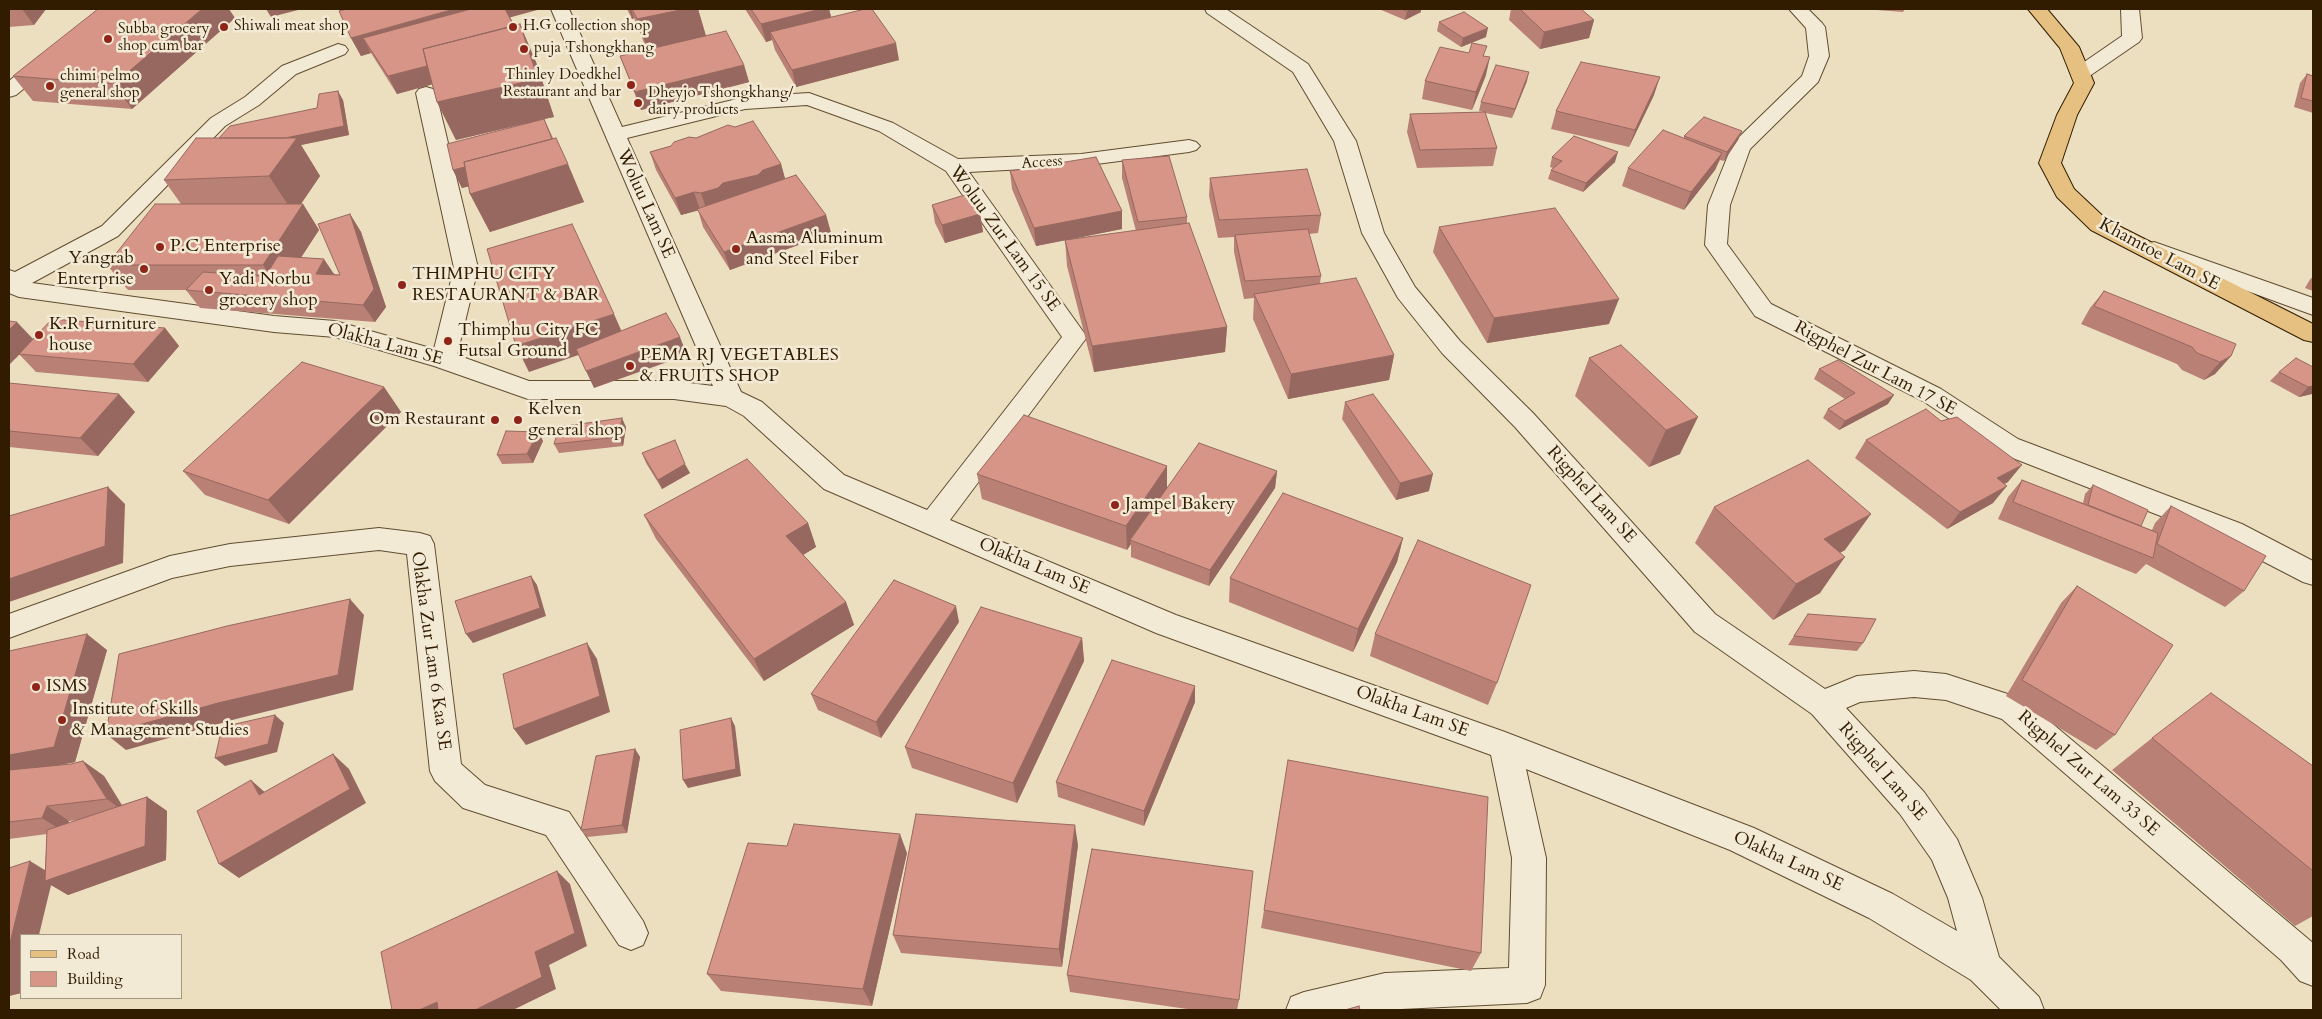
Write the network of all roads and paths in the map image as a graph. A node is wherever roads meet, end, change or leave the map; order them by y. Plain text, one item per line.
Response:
1 (560, 9) edge
2 (1214, 9) edge
3 (1798, 9) edge
4 (2037, 9) edge
5 (2130, 9) edge
6 (60, 50) edge
7 (338, 50) dead end
8 (2081, 73) junction
9 (9, 91) edge
10 (426, 93) edge
11 (615, 135) junction
12 (1189, 146) dead end
13 (954, 166) junction
14 (2133, 243) junction
15 (11, 281) edge
16 (2313, 306) edge
17 (2313, 334) edge
18 (443, 360) junction
19 (731, 398) junction
20 (932, 523) junction
21 (2313, 574) edge
22 (9, 626) edge
23 (1822, 704) junction
24 (1505, 746) junction
25 (631, 933) dead end
26 (1984, 967) junction
27 (2313, 968) edge
28 (1304, 1010) edge
29 (2026, 1010) edge

1 - 11 street, Woluu Lam SE
2 - 23 street, Rigphel Lam SE
3 - 21 street, Rigphel Zur Lam 17 SE
4 - 8 main road
5 - 8 street
6 - 9 street
7 - 15 street
8 - 14 main road, Khamtoe Lam SE
10 - 18 street
11 - 13 street, Woluu Zur Lam 15 SE
11 - 19 street, Woluu Lam SE
12 - 13 street, Access
13 - 20 street, Woluu Zur Lam 15 SE
14 - 16 street
14 - 17 main road, Khamtoe Lam SE
15 - 18 street, Olakha Lam SE
18 - 19 street, Olakha Lam SE
19 - 20 street, Olakha Lam SE
20 - 24 street, Olakha Lam SE
22 - 25 street, Olakha Zur Lam 6 Kaa SE
23 - 26 street, Rigphel Lam SE
23 - 27 street, Rigphel Zur Lam 33 SE
24 - 26 street, Olakha Lam SE
24 - 28 street
26 - 29 street, Olakha Lam SE

